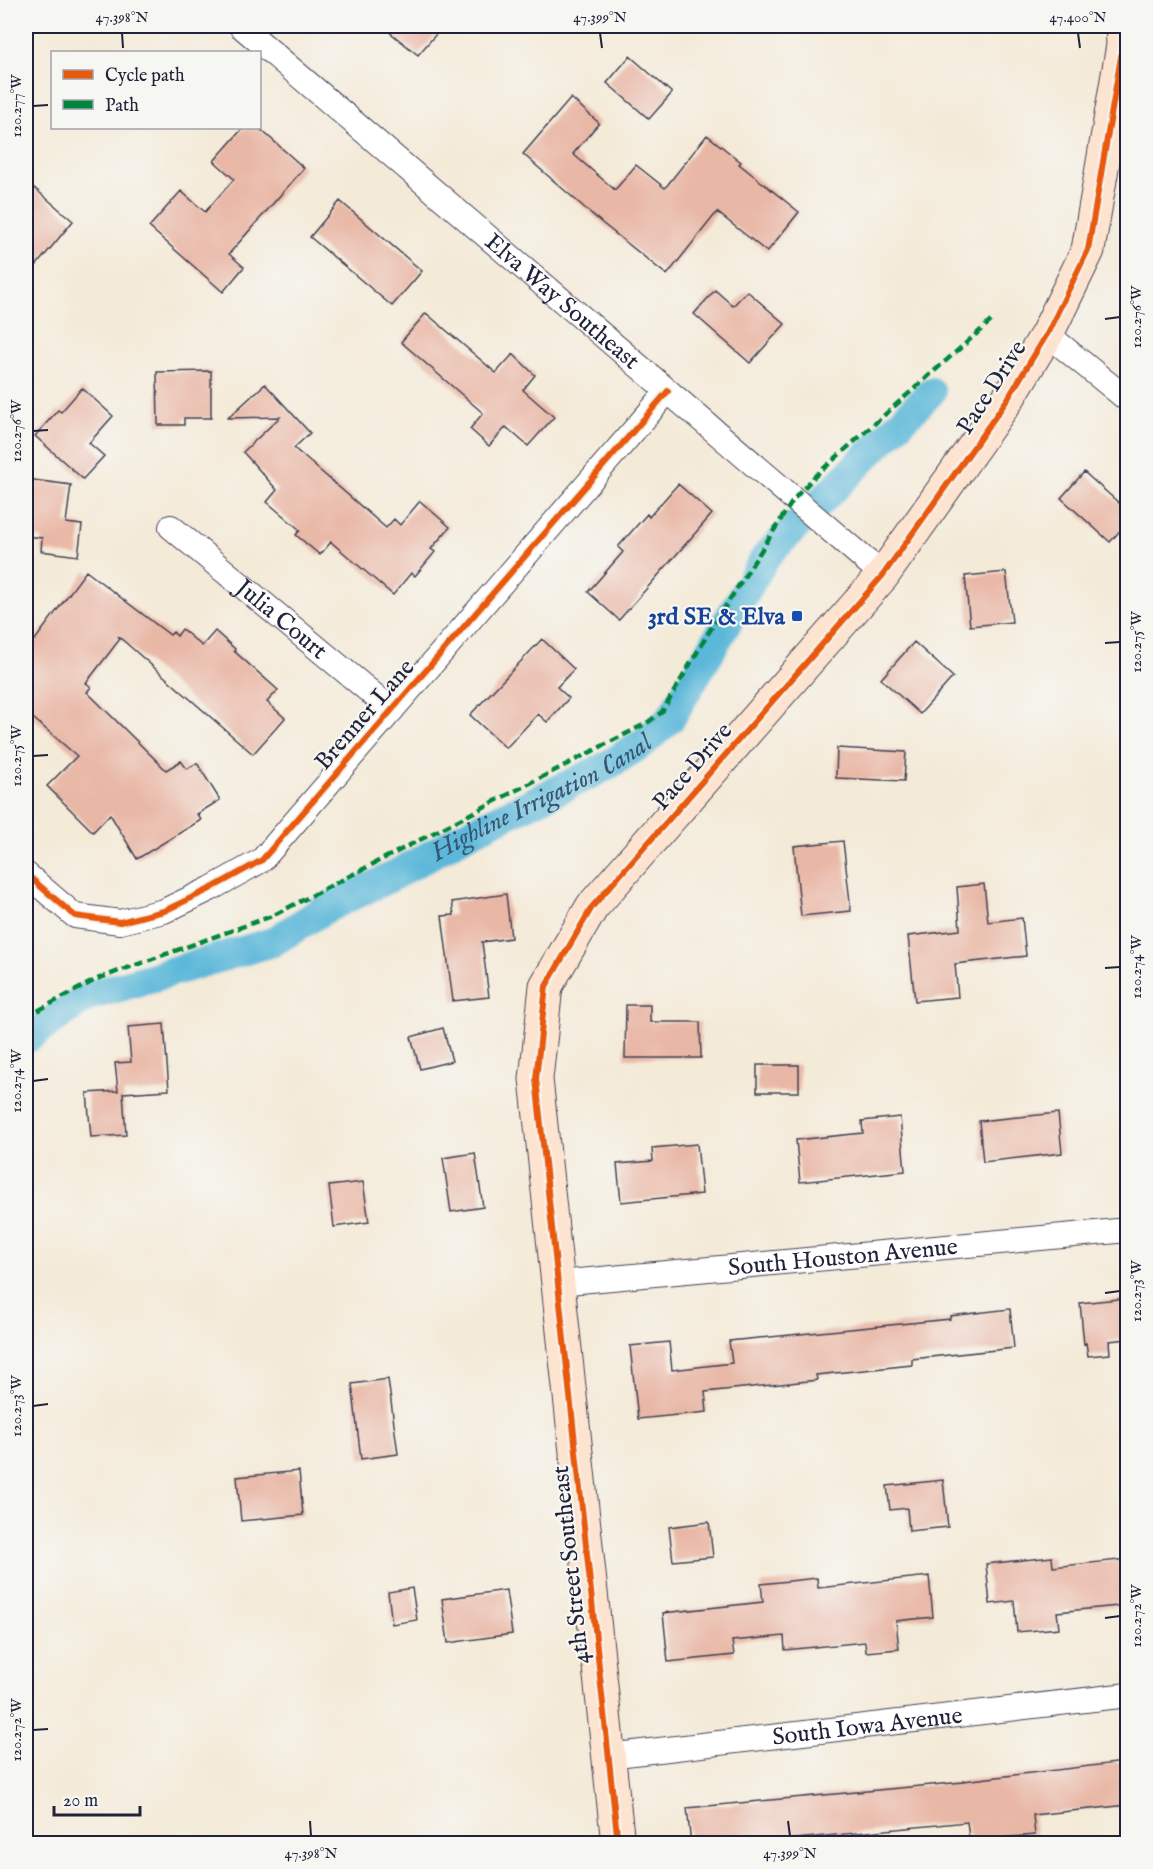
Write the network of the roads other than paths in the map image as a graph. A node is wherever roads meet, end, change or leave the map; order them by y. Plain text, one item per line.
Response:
1 (241, 26) edge
2 (1122, 26) edge
3 (1047, 333) junction
4 (668, 391) junction
5 (1128, 400) edge
6 (171, 527) dead end
7 (883, 575) junction
8 (392, 710) junction
9 (26, 874) edge
10 (1128, 1230) edge
11 (558, 1283) junction
12 (1128, 1695) edge
13 (608, 1756) junction
14 (618, 1844) edge

1 - 4 street, Elva Way Southeast
2 - 3 street, Pace Drive
3 - 5 street
3 - 7 street, Pace Drive
4 - 7 street, Elva Way Southeast
4 - 8 street, Brenner Lane
6 - 8 street, Julia Court
7 - 11 street, Pace Drive
8 - 9 street, Brenner Lane
10 - 11 street, South Houston Avenue
11 - 13 street, 4th Street Southeast
12 - 13 street, South Iowa Avenue
13 - 14 street, 4th Street Southeast

